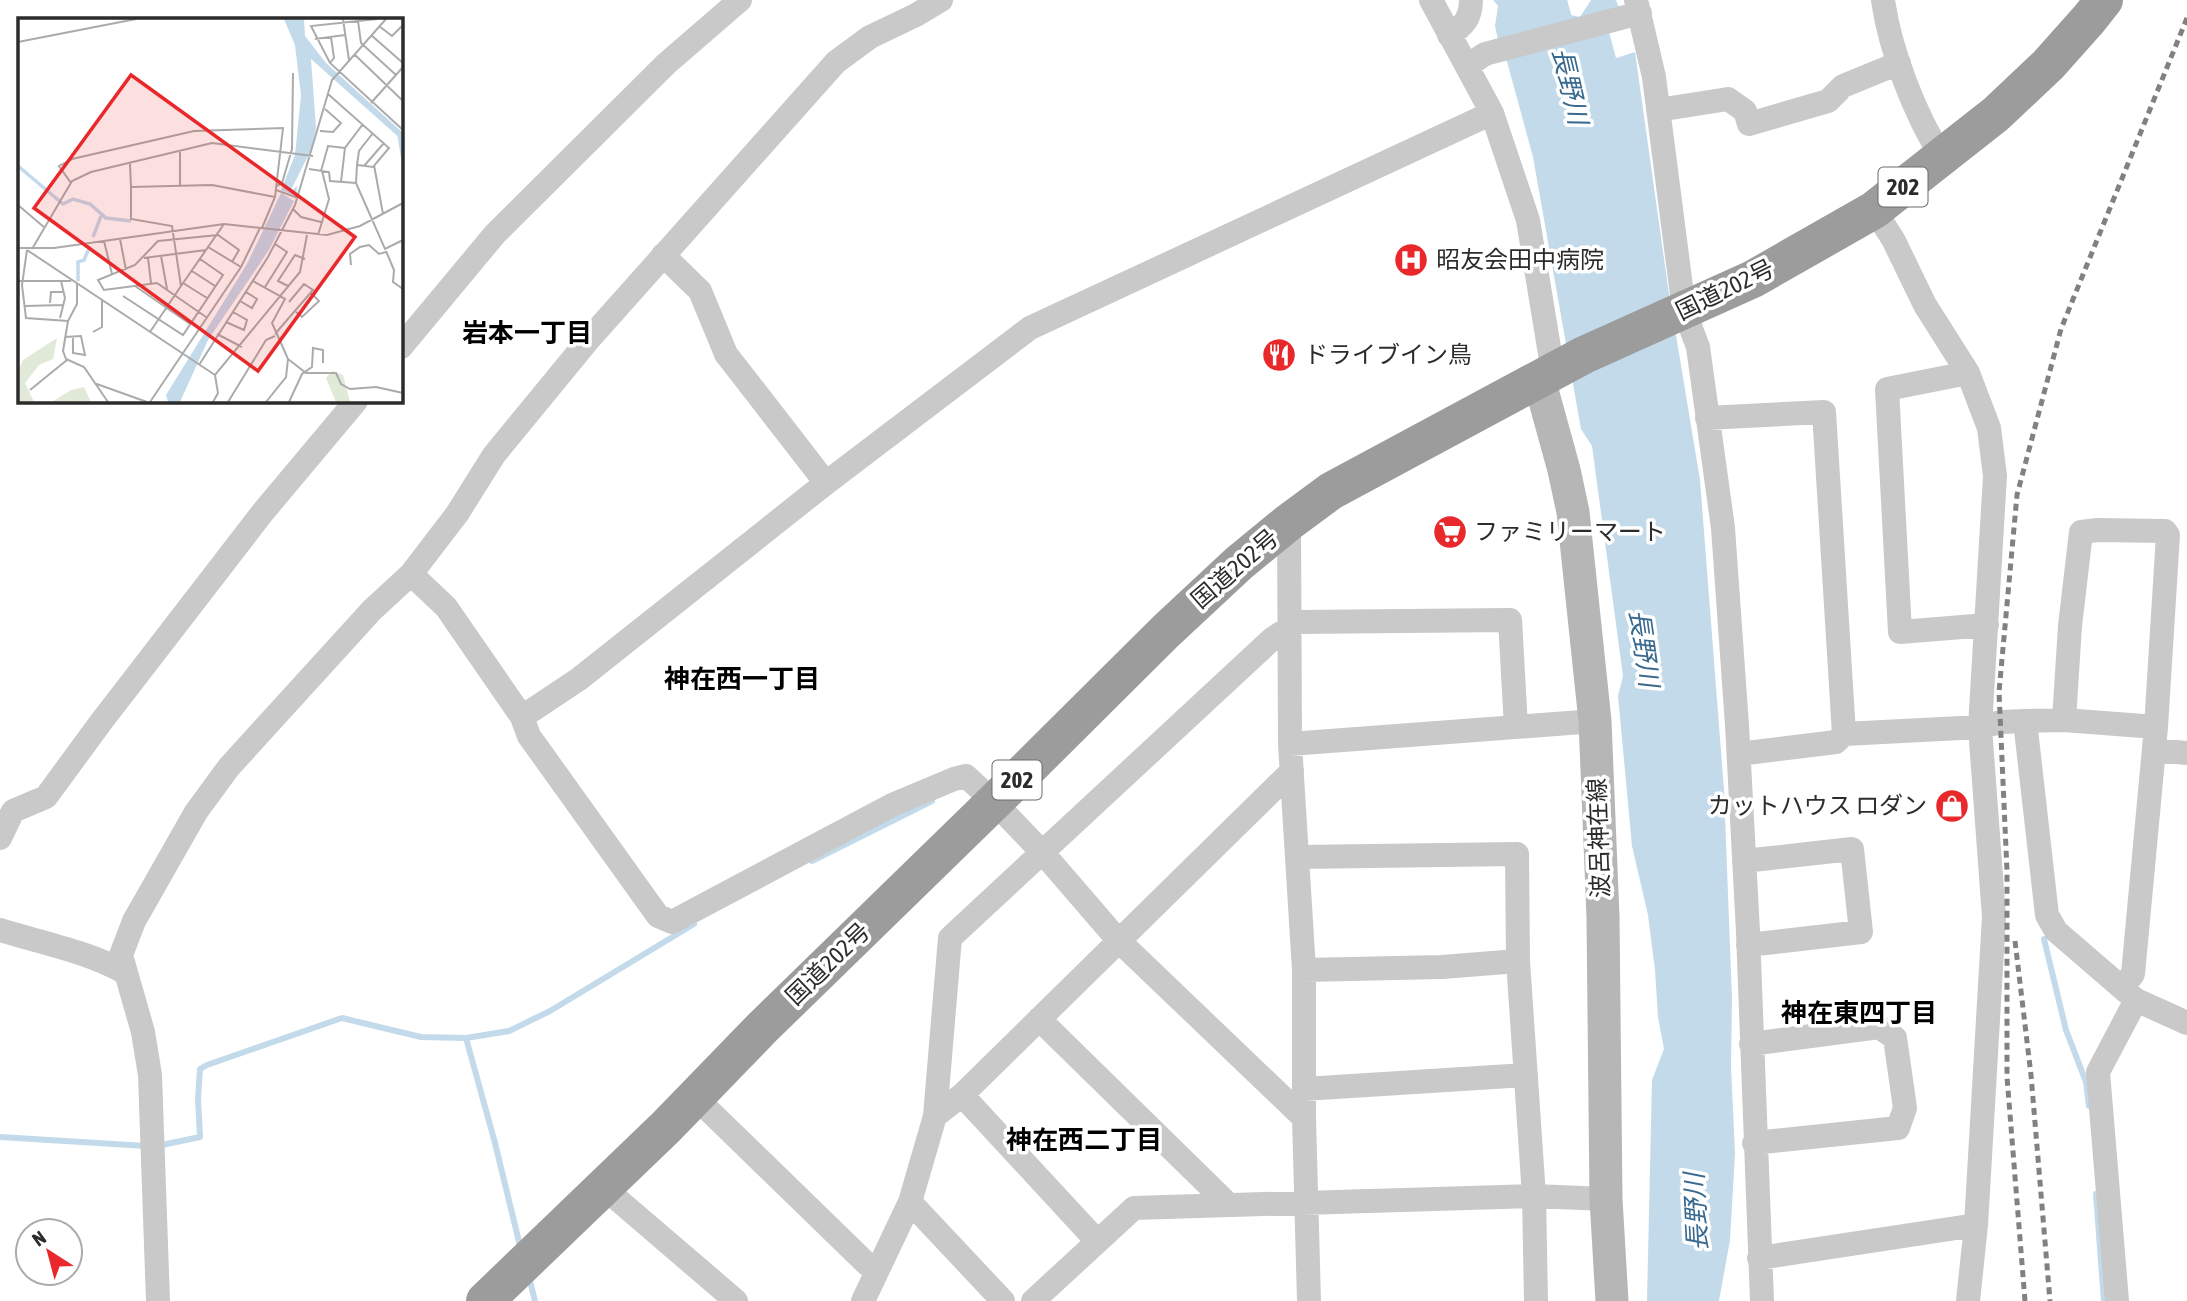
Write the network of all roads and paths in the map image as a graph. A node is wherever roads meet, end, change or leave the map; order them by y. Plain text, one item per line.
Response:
1 (740, 0) edge
2 (940, 0) edge
3 (1431, 0) edge
4 (1471, 0) edge
5 (1883, 0) edge
6 (2104, 0) edge
7 (1638, 6) edge
8 (1449, 35) junction
9 (1899, 63) junction
10 (1467, 66) junction
11 (1658, 110) junction
12 (1492, 113) junction
13 (1942, 157) junction
14 (1874, 209) junction
15 (663, 255) junction
16 (1674, 315) junction
17 (402, 346) edge
18 (1968, 373) junction
19 (1546, 376) junction
20 (355, 402) edge
21 (1707, 418) junction
22 (826, 483) junction
23 (1289, 522) junction
24 (2177, 565) edge
25 (411, 573) junction
26 (1987, 625) junction
27 (1290, 628) junction
28 (523, 717) junction
29 (2064, 720) junction
30 (1595, 721) junction
31 (2025, 721) junction
32 (1516, 727) junction
33 (1980, 727) junction
34 (1844, 734) junction
35 (2155, 739) junction
36 (1290, 744) junction
37 (2187, 753) edge
38 (1739, 754) junction
39 (1292, 771) junction
40 (994, 802) junction
41 (0, 838) edge
42 (1043, 853) junction
43 (1299, 857) junction
44 (1744, 861) junction
45 (0, 930) edge
46 (1118, 940) junction
47 (1748, 945) junction
48 (1518, 961) junction
49 (1304, 970) junction
50 (124, 972) junction
51 (2129, 994) junction
52 (1038, 1019) junction
53 (2187, 1023) edge
54 (1751, 1044) junction
55 (1526, 1075) junction
56 (1304, 1089) junction
57 (962, 1095) junction
58 (695, 1097) junction
59 (935, 1116) junction
60 (1304, 1118) junction
61 (1754, 1143) junction
62 (603, 1187) junction
63 (1534, 1196) junction
64 (1606, 1199) junction
65 (910, 1202) junction
66 (1307, 1202) junction
67 (1229, 1205) junction
68 (1976, 1226) junction
69 (1097, 1241) junction
70 (1759, 1258) junction
71 (878, 1269) junction
72 (158, 1301) edge
73 (485, 1301) edge
74 (736, 1301) edge
75 (863, 1301) edge
76 (1003, 1301) edge
77 (1033, 1301) edge
78 (1309, 1301) edge
79 (1536, 1301) edge
80 (1612, 1301) edge
81 (1762, 1301) edge
82 (1968, 1301) edge
83 (2117, 1301) edge

1 - 17 street
2 - 15 street
3 - 8 street
4 - 8 street
5 - 9 street
6 - 13 highway, 国道202号 / 202
7 - 10 street
7 - 11 street
8 - 10 street
9 - 11 street
9 - 13 street
10 - 12 street
11 - 16 street
12 - 19 street
12 - 22 street
13 - 14 highway, 国道202号 / 202
14 - 16 highway, 国道202号 / 202
14 - 18 street
15 - 22 street
15 - 25 street
16 - 19 highway, 国道202号 / 202
16 - 21 street
18 - 26 street
18 - 26 street
19 - 23 highway, 国道202号 / 202
19 - 30 main road, 波呂神在線
20 - 41 street
21 - 34 street
21 - 38 street
22 - 28 street
23 - 27 street
23 - 40 highway, 国道202号 / 202
24 - 29 street
24 - 35 street
25 - 28 street
25 - 50 street
26 - 33 street
27 - 32 street
27 - 36 street
27 - 42 street
28 - 40 street
29 - 31 street
29 - 35 street
30 - 32 street
30 - 64 main road, 波呂神在線
31 - 33 street
31 - 51 street
32 - 36 street
33 - 34 street
33 - 68 street
34 - 38 street
35 - 37 street
35 - 51 street
36 - 39 street
38 - 44 street
39 - 43 street
39 - 46 street
40 - 42 street
40 - 58 highway, 国道202号 / 202
42 - 46 street
42 - 59 street
43 - 48 street
43 - 49 street
44 - 47 street
44 - 47 street
45 - 50 street
46 - 52 street
46 - 60 street
47 - 54 street
48 - 49 street
48 - 55 street
49 - 56 street
50 - 72 street
51 - 53 street
51 - 83 street
52 - 57 street
52 - 67 street
54 - 61 street
54 - 61 street
55 - 56 street
55 - 63 street
56 - 60 street
57 - 59 street
57 - 69 street
58 - 62 highway, 国道202号 / 202
58 - 71 street
59 - 65 street
60 - 66 street
61 - 70 street
62 - 73 highway, 国道202号 / 202
62 - 74 street
63 - 64 street
63 - 66 street
63 - 79 street
64 - 80 main road, 波呂神在線
65 - 71 street
65 - 76 street
66 - 67 street
66 - 78 street
67 - 69 street
68 - 70 street
68 - 82 street
69 - 77 street
70 - 81 street
71 - 75 street

